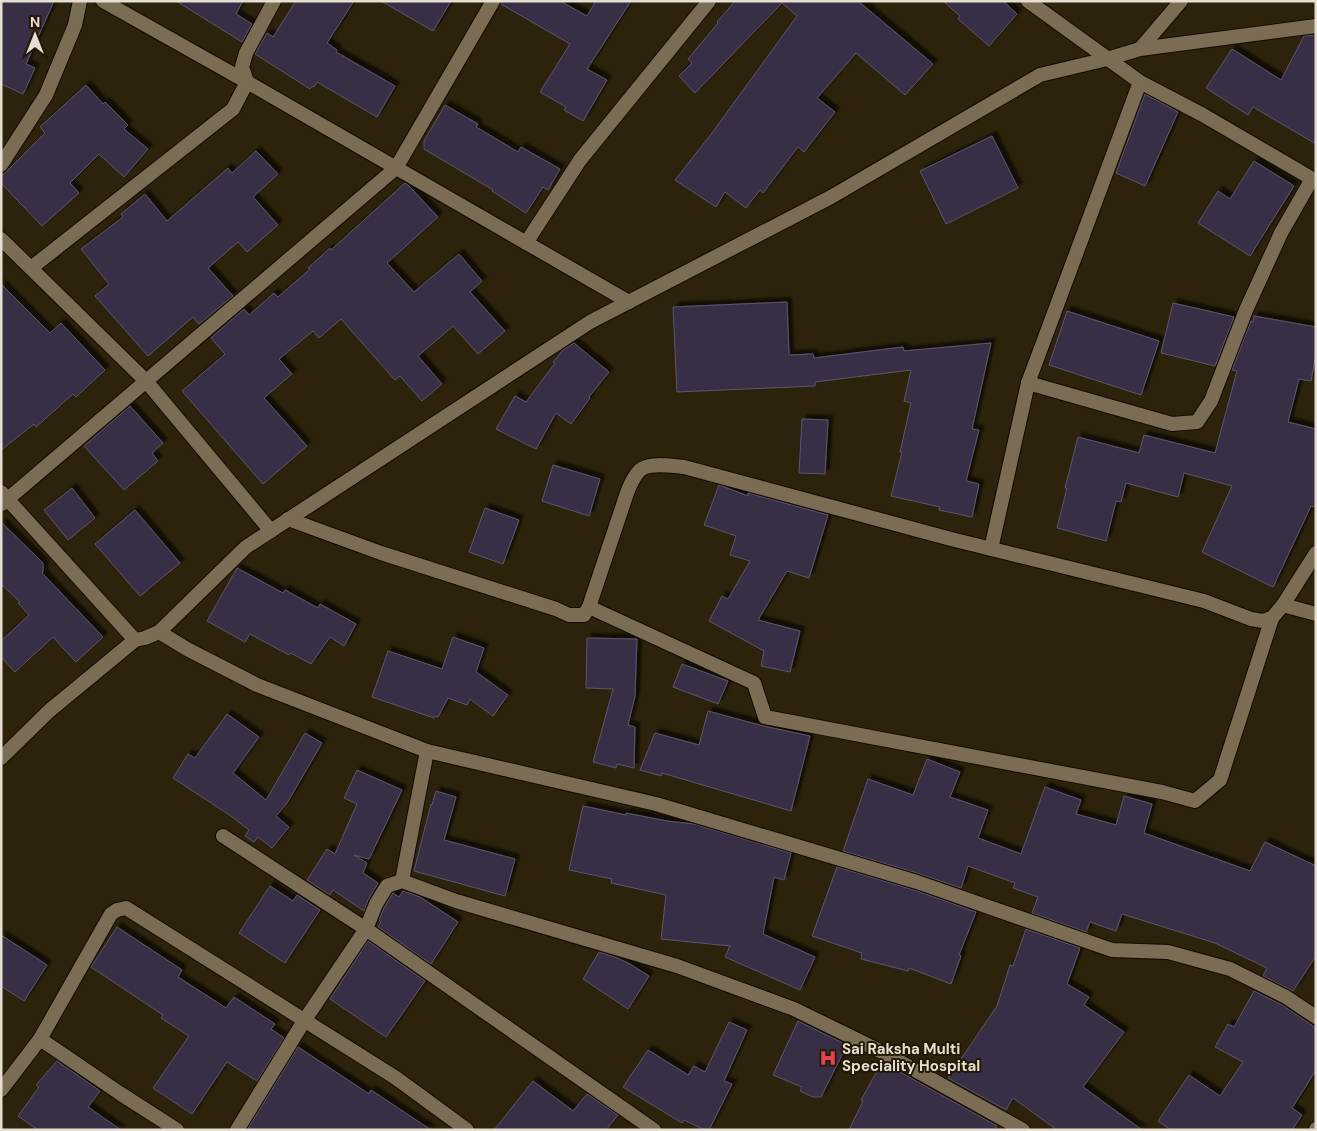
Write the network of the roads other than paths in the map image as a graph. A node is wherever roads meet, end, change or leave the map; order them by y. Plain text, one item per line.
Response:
1 (80, 1) edge
2 (103, 1) edge
3 (274, 1) edge
4 (493, 1) edge
5 (709, 1) edge
6 (1028, 1) edge
7 (1181, 1) edge
8 (1316, 26) edge
9 (1140, 49) junction
10 (1107, 59) junction
11 (247, 82) junction
12 (1140, 82) junction
13 (1, 165) edge
14 (396, 168) junction
15 (1314, 180) edge
16 (1, 239) edge
17 (526, 243) junction
18 (31, 268) junction
19 (629, 302) junction
20 (146, 381) junction
21 (1028, 384) junction
22 (3, 499) edge
23 (288, 519) junction
24 (271, 530) junction
25 (991, 548) junction
26 (1316, 553) edge
27 (1283, 605) junction
28 (589, 607) junction
29 (1316, 614) edge
30 (1272, 618) junction
31 (159, 632) junction
32 (135, 640) junction
33 (427, 751) junction
34 (1, 758) edge
35 (223, 836) dead end
36 (402, 881) junction
37 (366, 929) junction
38 (1316, 1017) edge
39 (304, 1021) junction
40 (40, 1040) junction
41 (1, 1090) edge
42 (177, 1130) edge
43 (237, 1130) edge
44 (467, 1130) edge
45 (654, 1130) edge
46 (1023, 1130) edge

1 - 13 street
2 - 11 street
3 - 11 street
4 - 14 street
5 - 17 street
6 - 10 street
7 - 9 street
8 - 9 street
9 - 10 street
10 - 12 street
10 - 19 street
11 - 14 street
11 - 18 street
12 - 15 street
12 - 21 street
14 - 17 street
14 - 20 street
15 - 21 street
16 - 18 street
17 - 19 street
18 - 20 street
19 - 23 street
20 - 22 street
20 - 24 street
21 - 25 street
22 - 32 street
23 - 24 street
23 - 28 street
24 - 31 street
25 - 28 street
25 - 30 street
26 - 27 street
27 - 29 street
27 - 30 street
28 - 30 street
31 - 32 street
31 - 33 street
32 - 34 street
33 - 36 street
33 - 38 street
35 - 37 street
36 - 37 street
36 - 46 street
37 - 39 street
37 - 45 street
39 - 40 street
39 - 43 street
39 - 44 street
40 - 41 street
40 - 42 street

